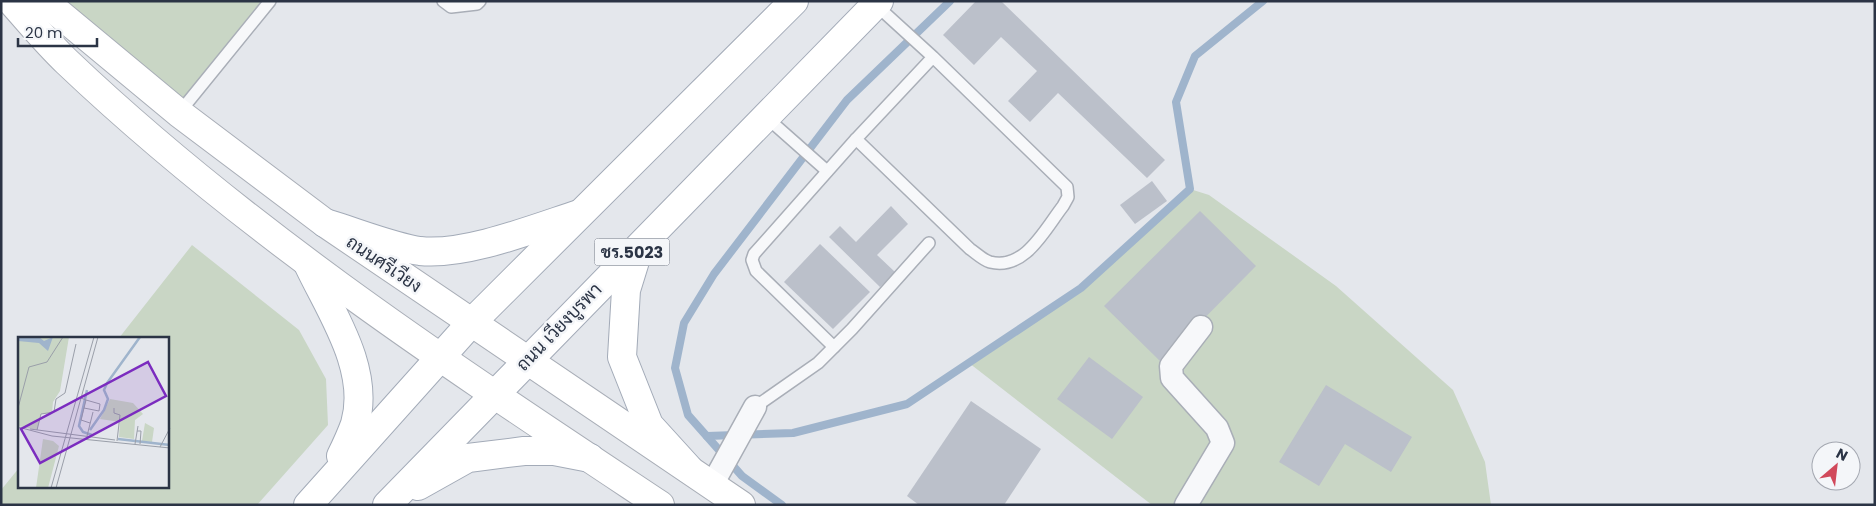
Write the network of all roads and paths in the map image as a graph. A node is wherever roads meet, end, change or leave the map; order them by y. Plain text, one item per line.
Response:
1 (11, 1) edge
2 (44, 1) edge
3 (270, 1) edge
4 (443, 1) edge
5 (480, 1) edge
6 (794, 1) edge
7 (884, 9) edge
8 (933, 56) junction
9 (179, 113) junction
10 (774, 124) junction
11 (856, 139) junction
12 (827, 171) junction
13 (586, 212) junction
14 (325, 223) junction
15 (642, 242) junction
16 (929, 243) dead end
17 (308, 264) junction
18 (471, 323) junction
19 (1201, 327) dead end
20 (834, 347) junction
21 (439, 357) junction
22 (526, 361) junction
23 (493, 395) junction
24 (755, 406) joint
25 (590, 458) junction
26 (690, 469) junction
27 (716, 476) junction
28 (316, 495) edge
29 (387, 505) edge
30 (393, 505) edge
31 (660, 505) edge
32 (741, 505) edge
33 (1186, 505) edge

1 - 17 main road
2 - 9 main road, ถนนศรีเวียง
3 - 9 lane
4 - 5 lane
6 - 13 main road, ชร.5023
7 - 8 lane
7 - 10 main road, ถนน เวียงบูรพา / ชร.5023
8 - 11 lane
8 - 11 lane
9 - 14 main road, ถนนศรีเวียง
10 - 12 lane
10 - 15 main road, ถนน เวียงบูรพา / ชร.5023
11 - 12 lane
12 - 20 lane
13 - 14 main road
13 - 18 main road, ชร.5023
14 - 18 main road, ถนนศรีเวียง
15 - 22 main road, ถนน เวียงบูรพา / ชร.5023
15 - 26 main road
16 - 20 lane
17 - 21 main road
17 - 28 main road
18 - 21 main road, ชร.5023
18 - 22 main road, ถนนศรีเวียง
19 - 33 street
20 - 24 lane
21 - 23 main road
21 - 28 main road, ชร.5023
22 - 23 main road, ถนน เวียงบูรพา / ชร.5023
22 - 26 main road, ถนนศรีเวียง
23 - 25 main road
23 - 29 main road, ถนน เวียงบูรพา / ชร.5023
24 - 27 street
25 - 30 main road
25 - 31 main road
26 - 27 main road, ถนนศรีเวียง
27 - 32 main road, ถนนศรีเวียง

